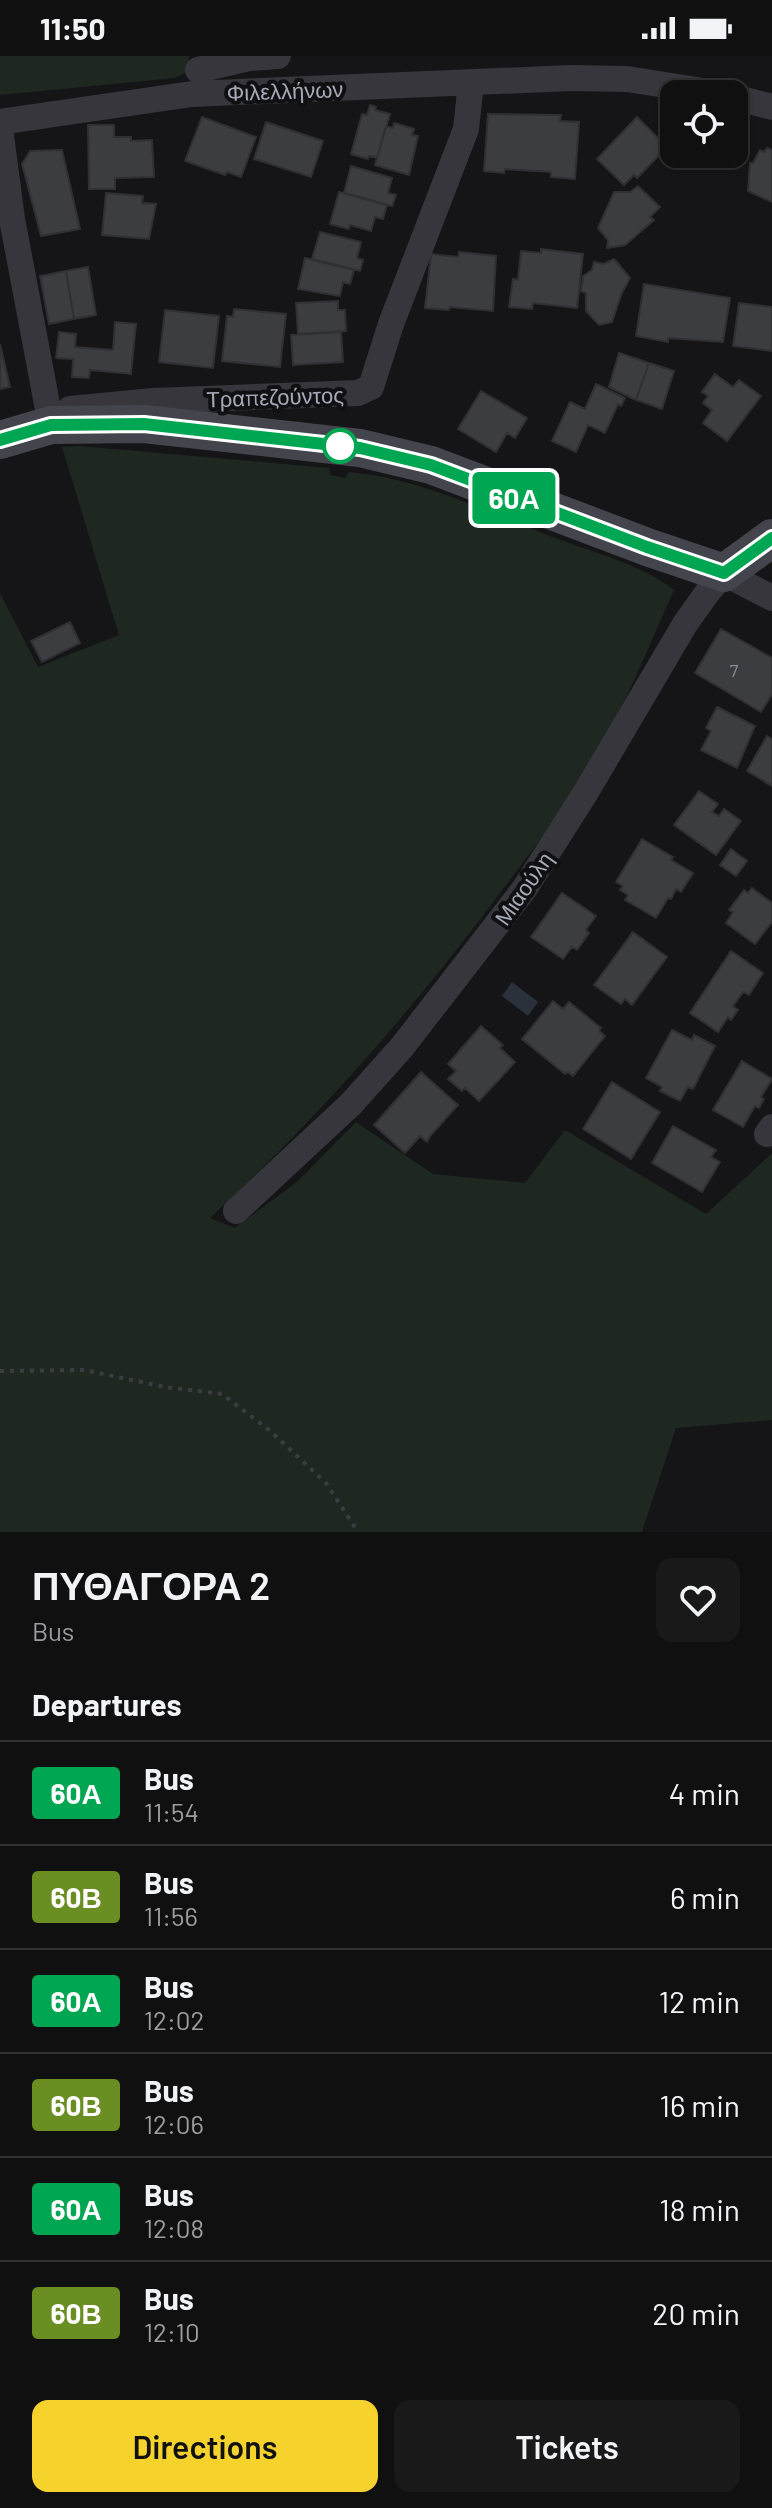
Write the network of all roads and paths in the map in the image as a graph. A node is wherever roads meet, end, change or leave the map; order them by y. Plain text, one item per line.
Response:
1 (278, 56) edge
2 (572, 67) edge
3 (196, 73) edge
4 (471, 83) junction
5 (660, 84) edge
6 (748, 101) edge
7 (772, 107) edge
8 (0, 125) edge
9 (49, 418) junction
10 (0, 440) edge
11 (772, 538) edge
12 (724, 573) junction
13 (772, 598) edge
14 (236, 1211) dead end
15 (0, 1371) edge
16 (358, 1532) edge

1 - 3 street
2 - 4 street, Φιλελλήνων
2 - 5 street, Φιλελλήνων
3 - 4 street, Φιλελλήνων
3 - 8 street, Φιλελλήνων
4 - 9 street, Τραπεζούντος
6 - 7 street
8 - 9 street
9 - 10 street
9 - 12 street
11 - 12 street, Μιαούλη
12 - 13 street
12 - 14 street, Μιαούλη
15 - 16 path

